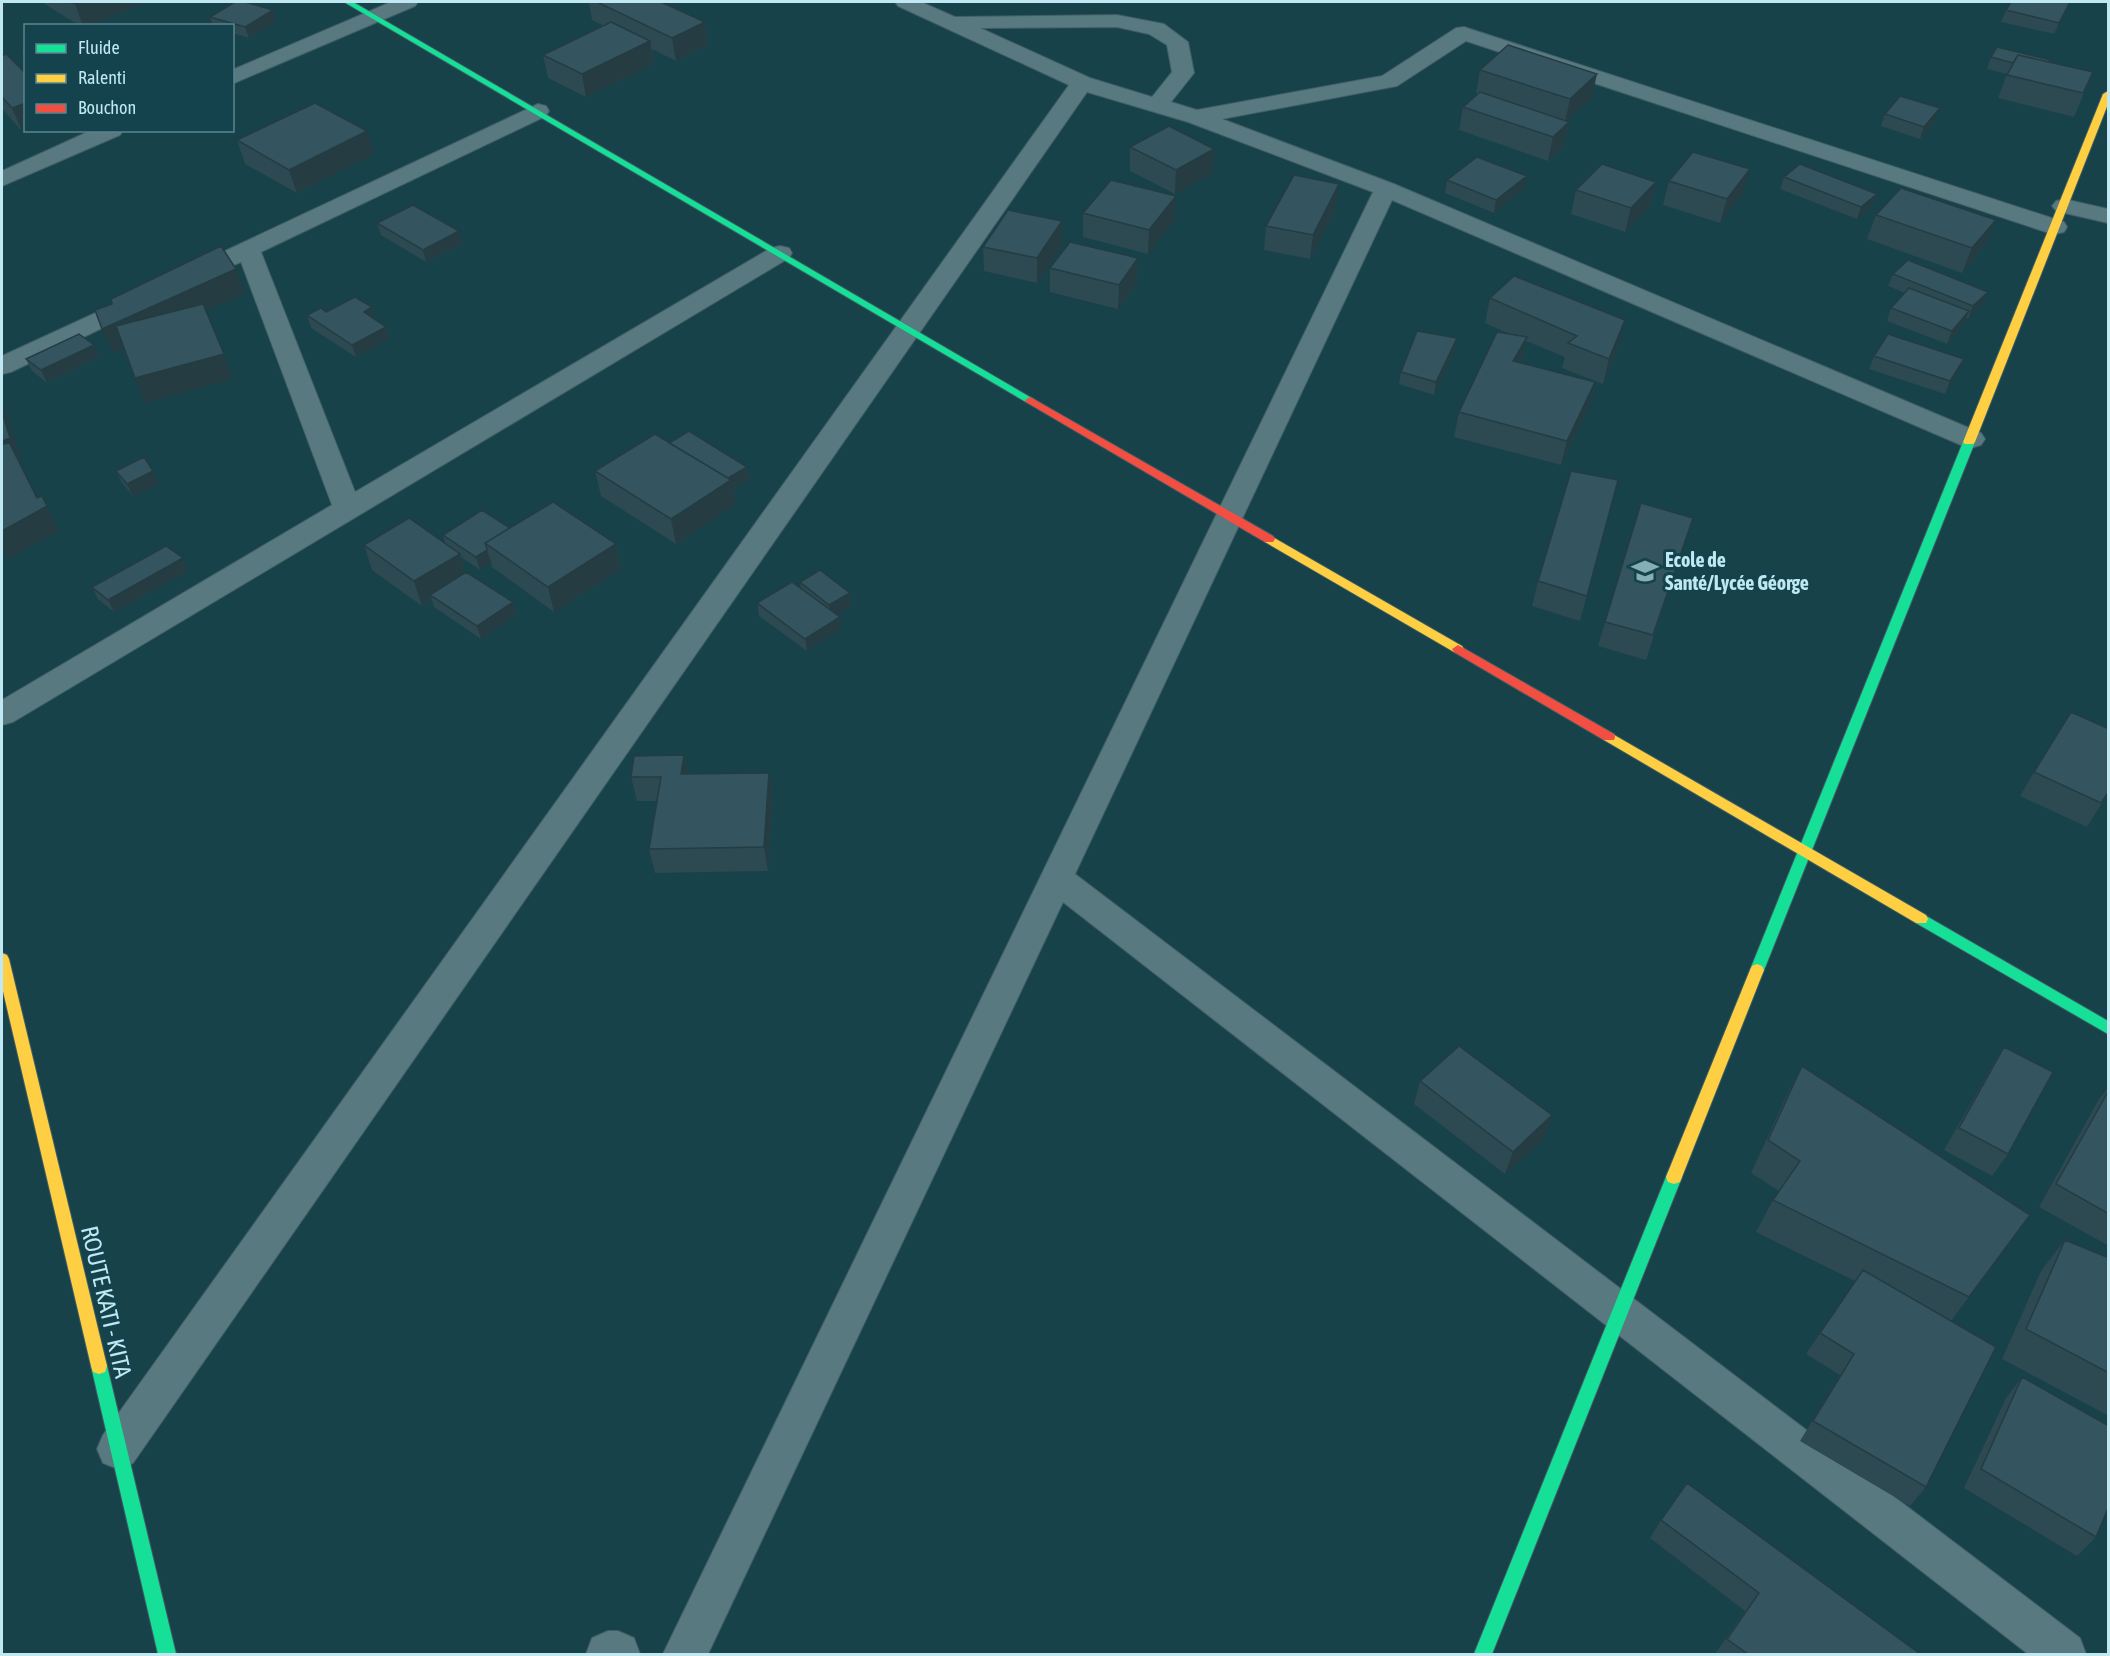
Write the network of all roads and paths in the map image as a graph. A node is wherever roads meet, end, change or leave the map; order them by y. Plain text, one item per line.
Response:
1 (348, 2) edge
2 (408, 2) edge
3 (905, 2) edge
4 (1136, 8) dead end
5 (375, 16) junction
6 (1117, 21) junction
7 (948, 22) junction
8 (234, 77) edge
9 (1082, 83) junction
10 (2109, 94) edge
11 (1157, 105) junction
12 (537, 111) junction
13 (1196, 117) junction
14 (108, 132) edge
15 (2, 179) edge
16 (1386, 189) junction
17 (2059, 216) junction
18 (2109, 216) edge
19 (248, 249) junction
20 (780, 252) junction
21 (908, 327) junction
22 (2, 366) edge
23 (1971, 439) junction
24 (348, 509) junction
25 (1230, 515) junction
26 (2, 714) edge
27 (1805, 850) junction
28 (1056, 878) junction
29 (2, 959) edge
30 (2109, 1028) edge
31 (1620, 1312) junction
32 (118, 1449) junction
33 (167, 1654) edge
34 (608, 1654) edge
35 (618, 1654) edge
36 (685, 1654) edge
37 (1483, 1654) edge
38 (2064, 1654) edge

1 - 5 street
2 - 5 street
3 - 7 street
4 - 6 street
5 - 8 street
5 - 12 street
6 - 7 street
6 - 11 street
7 - 9 street
9 - 11 street
9 - 21 street
10 - 17 street
11 - 13 street
12 - 19 street
12 - 20 street
13 - 16 street
13 - 17 street
14 - 15 street
16 - 23 street
16 - 25 street
17 - 18 street
17 - 23 street
19 - 22 street
19 - 24 street
20 - 21 street
20 - 24 street
21 - 25 street
21 - 32 street
23 - 27 street
24 - 26 street
25 - 27 street
25 - 28 street
27 - 30 street
27 - 31 street
28 - 31 street
28 - 36 street
29 - 32 street, ROUTE KATI - KITA
31 - 37 street
31 - 38 street
32 - 33 street, ROUTE KATI - KITA
34 - 35 street

